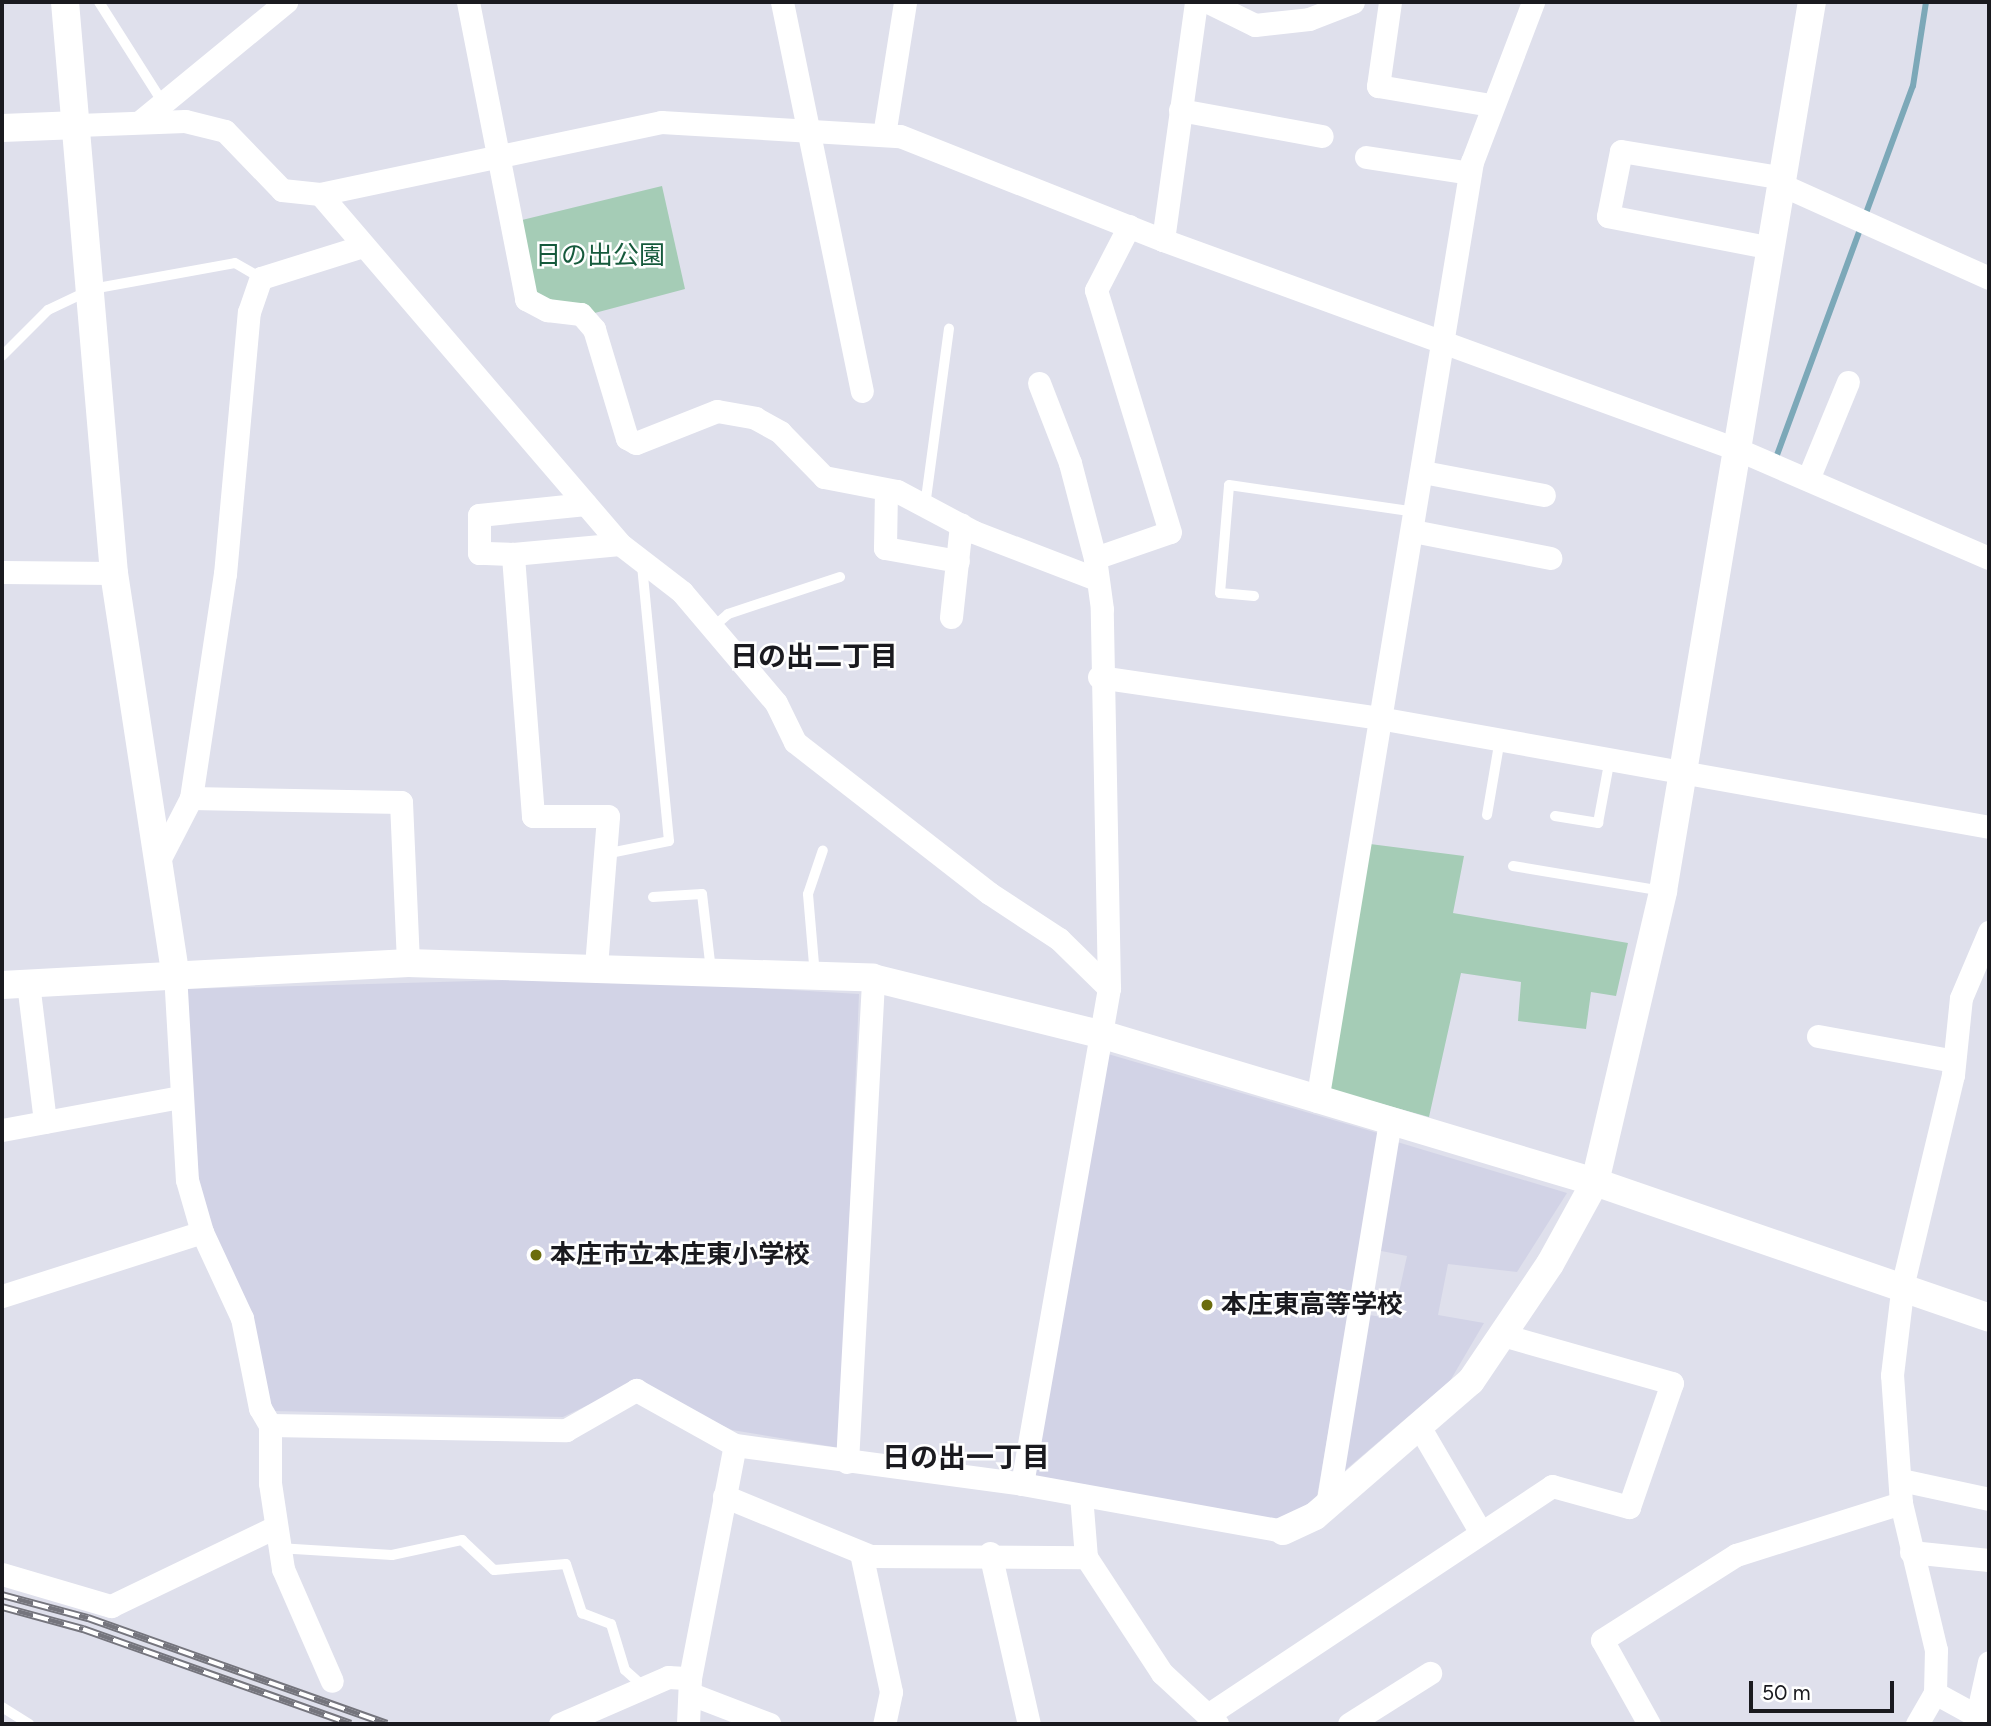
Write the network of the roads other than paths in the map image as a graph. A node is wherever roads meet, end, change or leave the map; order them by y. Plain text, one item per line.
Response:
1 (65, 2) edge
2 (99, 2) edge
3 (286, 2) edge
4 (468, 2) edge
5 (782, 2) edge
6 (905, 2) edge
7 (1196, 2) edge
8 (1208, 2) edge
9 (1353, 2) edge
10 (1390, 2) edge
11 (1533, 2) edge
12 (1812, 2) edge
13 (1308, 10) edge
14 (163, 103) junction
15 (1490, 105) junction
16 (1180, 110) junction
17 (141, 121) junction
18 (78, 125) junction
19 (2, 128) edge
20 (807, 132) junction
21 (884, 135) junction
22 (1322, 136) dead end
23 (500, 154) junction
24 (1366, 157) dead end
25 (1470, 173) junction
26 (1783, 181) junction
27 (320, 194) junction
28 (1129, 226) junction
29 (1163, 240) junction
30 (360, 247) junction
31 (1772, 248) junction
32 (261, 278) junction
33 (1989, 278) edge
34 (92, 289) junction
35 (949, 329) dead end
36 (1447, 341) junction
37 (2, 356) edge
38 (1848, 382) dead end
39 (1040, 383) dead end
40 (862, 391) dead end
41 (1740, 450) junction
42 (1423, 472) junction
43 (1808, 479) junction
44 (886, 490) junction
45 (1544, 495) dead end
46 (585, 504) junction
47 (925, 506) junction
48 (1414, 522) junction
49 (961, 525) junction
50 (620, 544) junction
51 (513, 554) junction
52 (1550, 558) dead end
53 (1989, 558) edge
54 (642, 561) junction
55 (958, 561) junction
56 (1094, 568) junction
57 (2, 572) edge
58 (114, 573) junction
59 (840, 577) dead end
60 (1254, 596) dead end
61 (951, 617) dead end
62 (712, 628) junction
63 (1099, 677) junction
64 (1379, 718) junction
65 (1500, 739) junction
66 (1610, 758) junction
67 (1682, 771) junction
68 (191, 798) junction
69 (1487, 815) dead end
70 (1555, 816) dead end
71 (1989, 827) edge
72 (823, 850) dead end
73 (605, 854) junction
74 (158, 862) junction
75 (1513, 866) dead end
76 (1663, 891) junction
77 (653, 897) dead end
78 (1989, 932) edge
79 (408, 963) junction
80 (596, 966) junction
81 (711, 971) junction
82 (174, 972) junction
83 (815, 976) junction
84 (873, 978) junction
85 (15, 984) edge
86 (1109, 988) junction
87 (1104, 1035) junction
88 (1818, 1036) dead end
89 (1954, 1060) junction
90 (180, 1097) junction
91 (1317, 1101) junction
92 (45, 1122) junction
93 (1390, 1122) junction
94 (2, 1129) edge
95 (1595, 1182) junction
96 (202, 1232) junction
97 (1903, 1283) junction
98 (2, 1296) edge
99 (1989, 1318) edge
100 (1502, 1335) junction
101 (270, 1425) junction
102 (1420, 1429) junction
103 (735, 1445) junction
104 (848, 1462) junction
105 (1022, 1484) junction
106 (1901, 1492) junction
107 (1081, 1495) junction
108 (724, 1496) junction
109 (1989, 1499) edge
110 (1327, 1506) junction
111 (1283, 1531) joint
112 (1480, 1531) junction
113 (277, 1538) junction
114 (1911, 1552) junction
115 (861, 1553) junction
116 (989, 1553) junction
117 (1086, 1556) junction
118 (1989, 1560) edge
119 (2, 1574) edge
120 (1989, 1662) edge
121 (1430, 1673) dead end
122 (332, 1681) dead end
123 (691, 1686) junction
124 (645, 1688) junction
125 (1935, 1693) junction
126 (2, 1707) edge
127 (1213, 1719) edge
128 (29, 1724) edge
129 (559, 1724) edge
130 (688, 1724) edge
131 (769, 1724) edge
132 (884, 1724) edge
133 (1029, 1724) edge
134 (1349, 1724) edge
135 (1649, 1724) edge
136 (1917, 1724) edge

1 - 18 street
2 - 14 lane
3 - 14 street
4 - 23 street
5 - 20 street
6 - 21 street
7 - 16 street
8 - 13 street
9 - 13 street
10 - 15 street
11 - 15 street
12 - 26 street
14 - 17 street
15 - 25 street
16 - 22 street
16 - 29 street
17 - 18 street
17 - 27 street
18 - 19 street
18 - 34 street
20 - 21 street
20 - 23 street
20 - 40 street
21 - 28 street
23 - 27 street
23 - 44 street
24 - 25 street
25 - 36 street
26 - 31 street
26 - 31 street
26 - 33 street
27 - 30 street
28 - 29 street
28 - 56 street
29 - 36 street
30 - 32 street
30 - 46 street
31 - 41 street
32 - 34 lane
32 - 68 street
34 - 37 lane
34 - 58 street
35 - 47 lane
36 - 41 street
36 - 42 street
38 - 43 street
39 - 56 street
41 - 43 street
41 - 67 street
42 - 45 street
42 - 48 street
43 - 53 street
44 - 47 street
44 - 55 street
46 - 50 street
46 - 51 street
47 - 49 street
48 - 52 street
48 - 60 lane
48 - 64 street
49 - 55 street
49 - 56 street
50 - 51 street
50 - 54 street
51 - 73 street
54 - 62 street
54 - 73 lane
55 - 61 street
56 - 63 street
57 - 58 street
58 - 74 street
59 - 62 lane
62 - 86 street
63 - 64 street
63 - 86 street
64 - 65 street
64 - 91 street
65 - 66 street
65 - 69 lane
66 - 67 street
66 - 70 lane
67 - 71 street
67 - 76 street
68 - 74 street
68 - 79 street
72 - 83 lane
73 - 80 street
74 - 82 street
75 - 76 lane
76 - 95 street
77 - 81 lane
78 - 89 street
79 - 80 street
79 - 82 street
80 - 81 street
81 - 83 street
82 - 85 street
82 - 90 street
83 - 84 street
84 - 87 street
84 - 104 street
85 - 92 street
86 - 87 street
87 - 91 street
87 - 105 street
88 - 89 street
89 - 97 street
90 - 92 street
90 - 96 street
91 - 93 street
92 - 94 street
93 - 95 street
93 - 110 street
95 - 97 street
95 - 100 street
96 - 98 street
96 - 101 street
97 - 99 street
97 - 106 street
100 - 102 street
100 - 112 street
101 - 103 street
101 - 113 street
102 - 110 street
102 - 112 street
103 - 104 street
103 - 108 street
104 - 105 street
105 - 107 street
106 - 109 street
106 - 114 street
106 - 135 street
107 - 111 street
107 - 117 street
108 - 115 street
108 - 123 street
110 - 111 street
112 - 127 street
113 - 119 street
113 - 122 street
113 - 124 lane
114 - 118 street
114 - 125 street
115 - 116 street
115 - 132 street
116 - 117 street
116 - 133 street
117 - 127 street
120 - 125 street
121 - 134 street
123 - 124 street
123 - 130 street
123 - 131 street
124 - 129 street
125 - 136 street
126 - 128 lane

